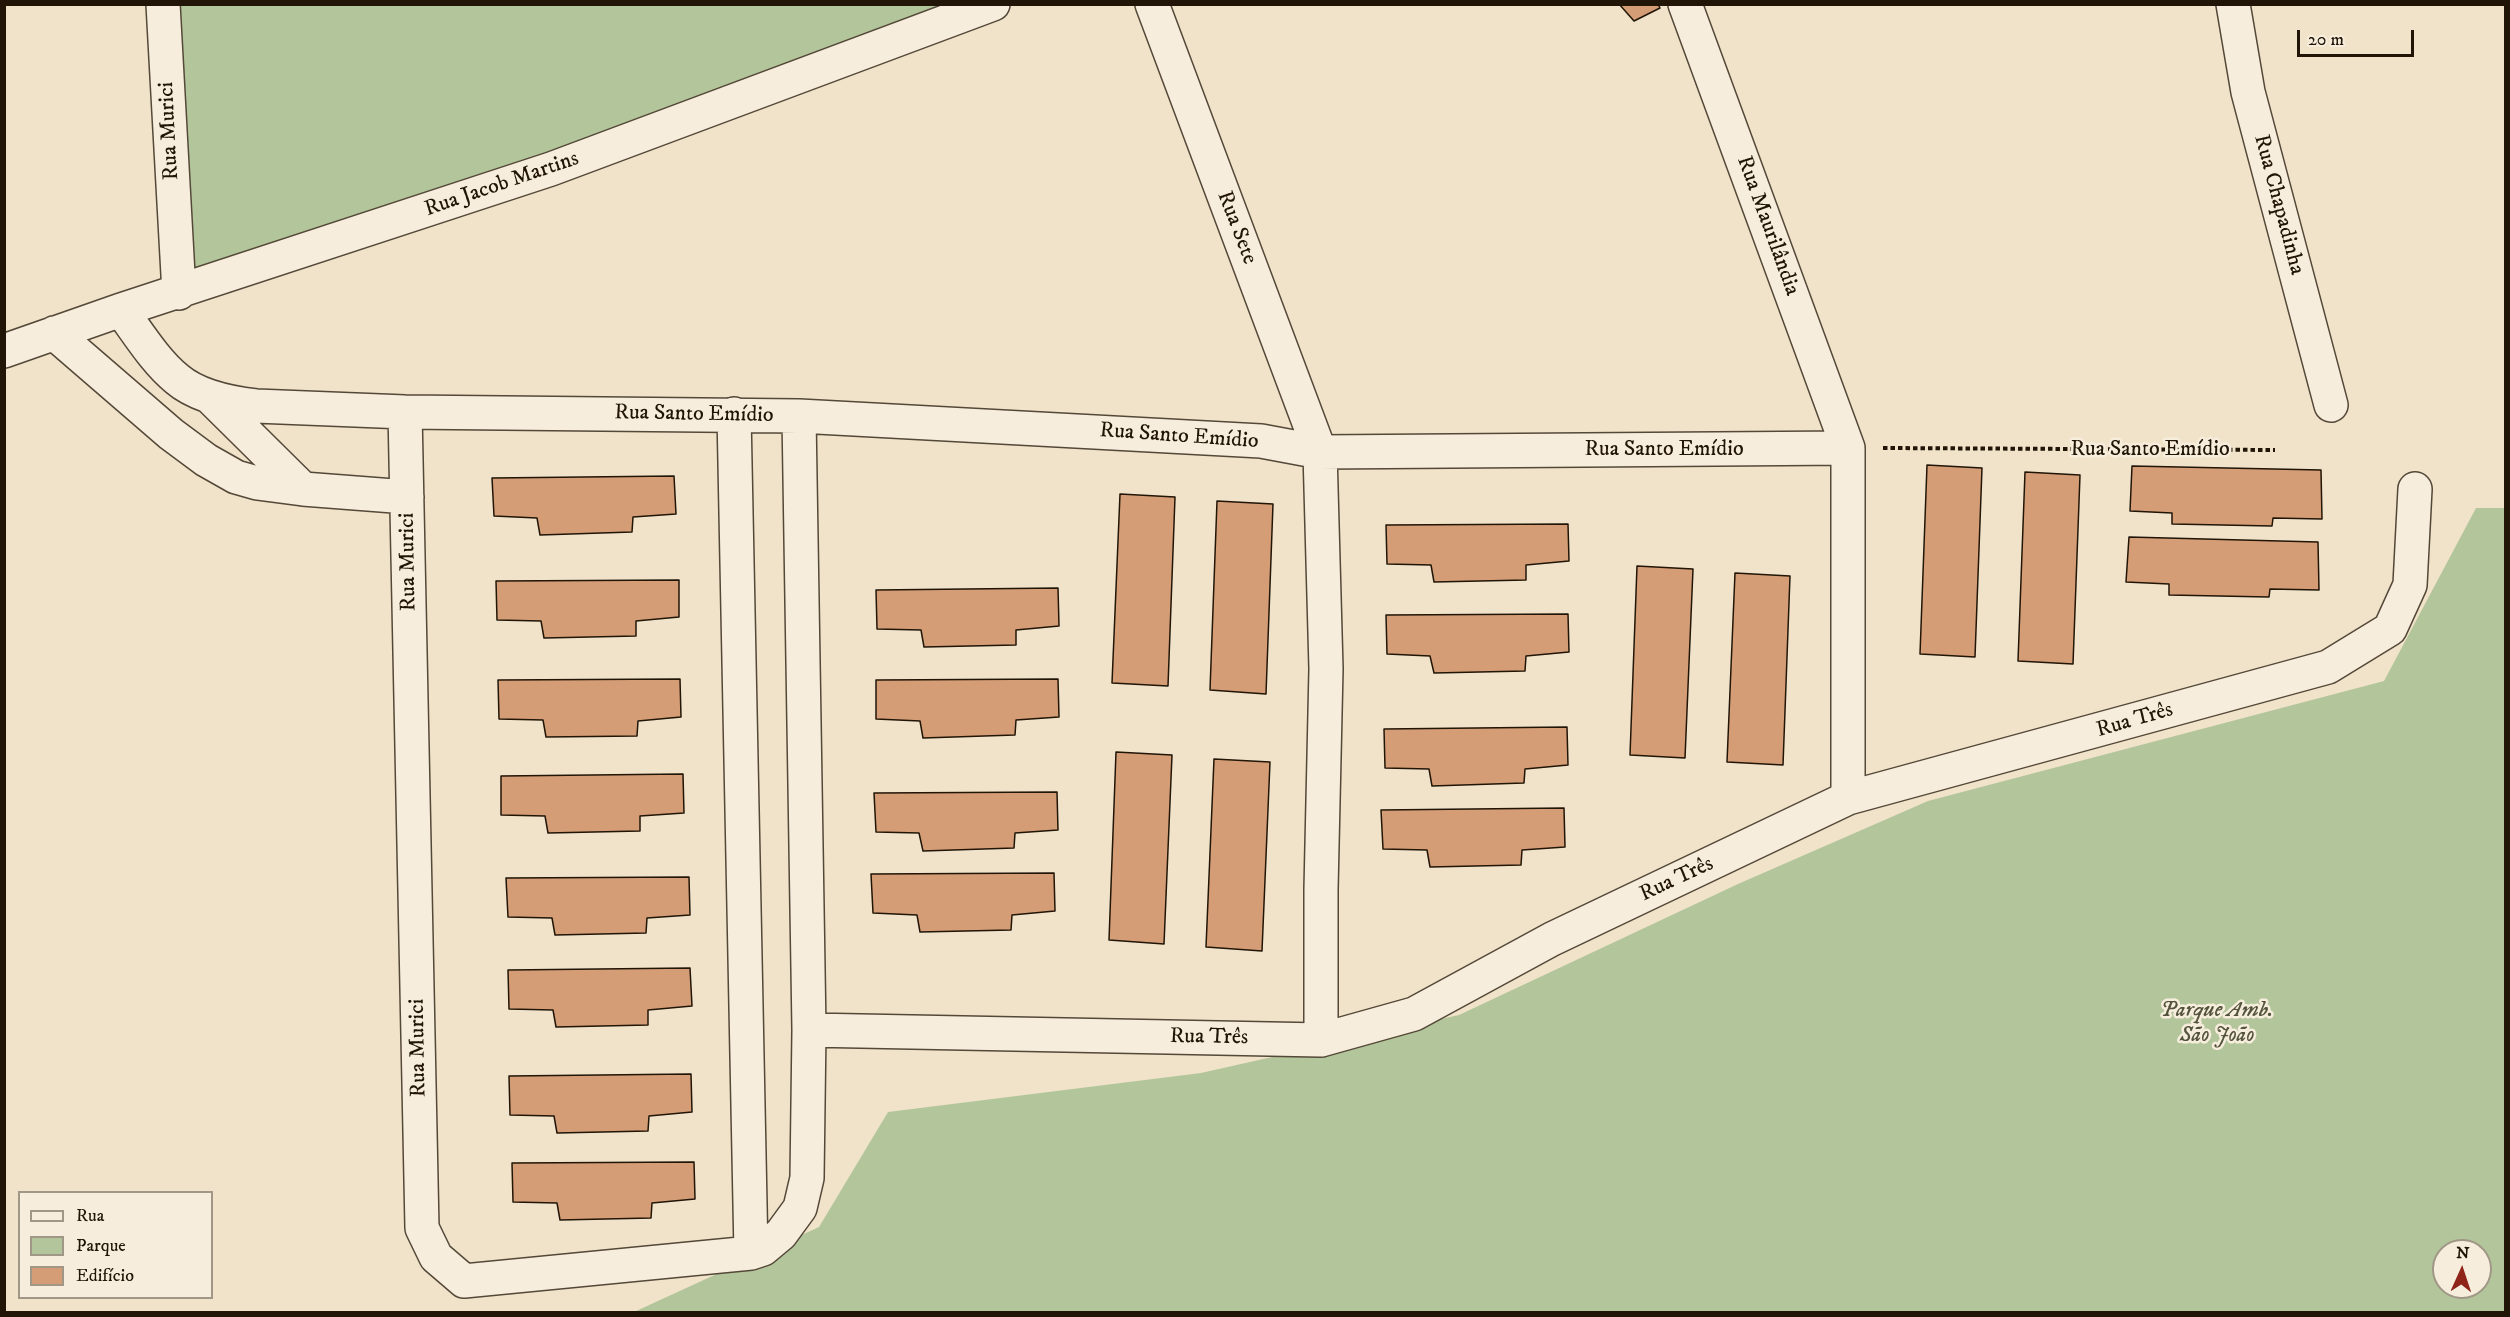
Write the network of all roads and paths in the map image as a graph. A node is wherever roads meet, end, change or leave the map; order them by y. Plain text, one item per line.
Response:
1 (164, 4) edge
2 (993, 4) edge
3 (1152, 4) edge
4 (1685, 4) edge
5 (2233, 4) edge
6 (179, 293) junction
7 (121, 310) junction
8 (54, 333) junction
9 (4, 351) edge
10 (209, 395) junction
11 (2331, 405) dead end
12 (405, 412) junction
13 (734, 414) junction
14 (799, 416) junction
15 (1848, 448) junction
16 (2275, 450) dead end
17 (1320, 452) junction
18 (303, 489) junction
19 (2415, 489) dead end
20 (407, 497) junction
21 (1848, 798) junction
22 (809, 1030) junction
23 (1321, 1040) junction
24 (751, 1253) junction

1 - 6 street, Rua Murici
2 - 6 street, Rua Jacob Martins
3 - 17 street, Rua Sete
4 - 15 street, Rua Maurilândia
5 - 11 street, Rua Chapadinha
6 - 7 street, Rua Jacob Martins
7 - 8 street, Rua Jacob Martins
7 - 10 street, Rua Santo Emídio
8 - 9 street, Rua Jacob Martins
8 - 18 street
10 - 12 street, Rua Santo Emídio
10 - 18 street
12 - 13 street, Rua Santo Emídio
12 - 20 street, Rua Murici
13 - 14 street, Rua Santo Emídio
13 - 24 street
14 - 17 street, Rua Santo Emídio
14 - 22 street, Rua Murici
15 - 16 path, Rua Santo Emídio
15 - 17 street, Rua Santo Emídio
15 - 21 street
17 - 23 street, Rua Sete
18 - 20 street
19 - 21 street, Rua Três
20 - 24 street, Rua Murici
21 - 23 street, Rua Três
22 - 23 street, Rua Três
22 - 24 street, Rua Murici

